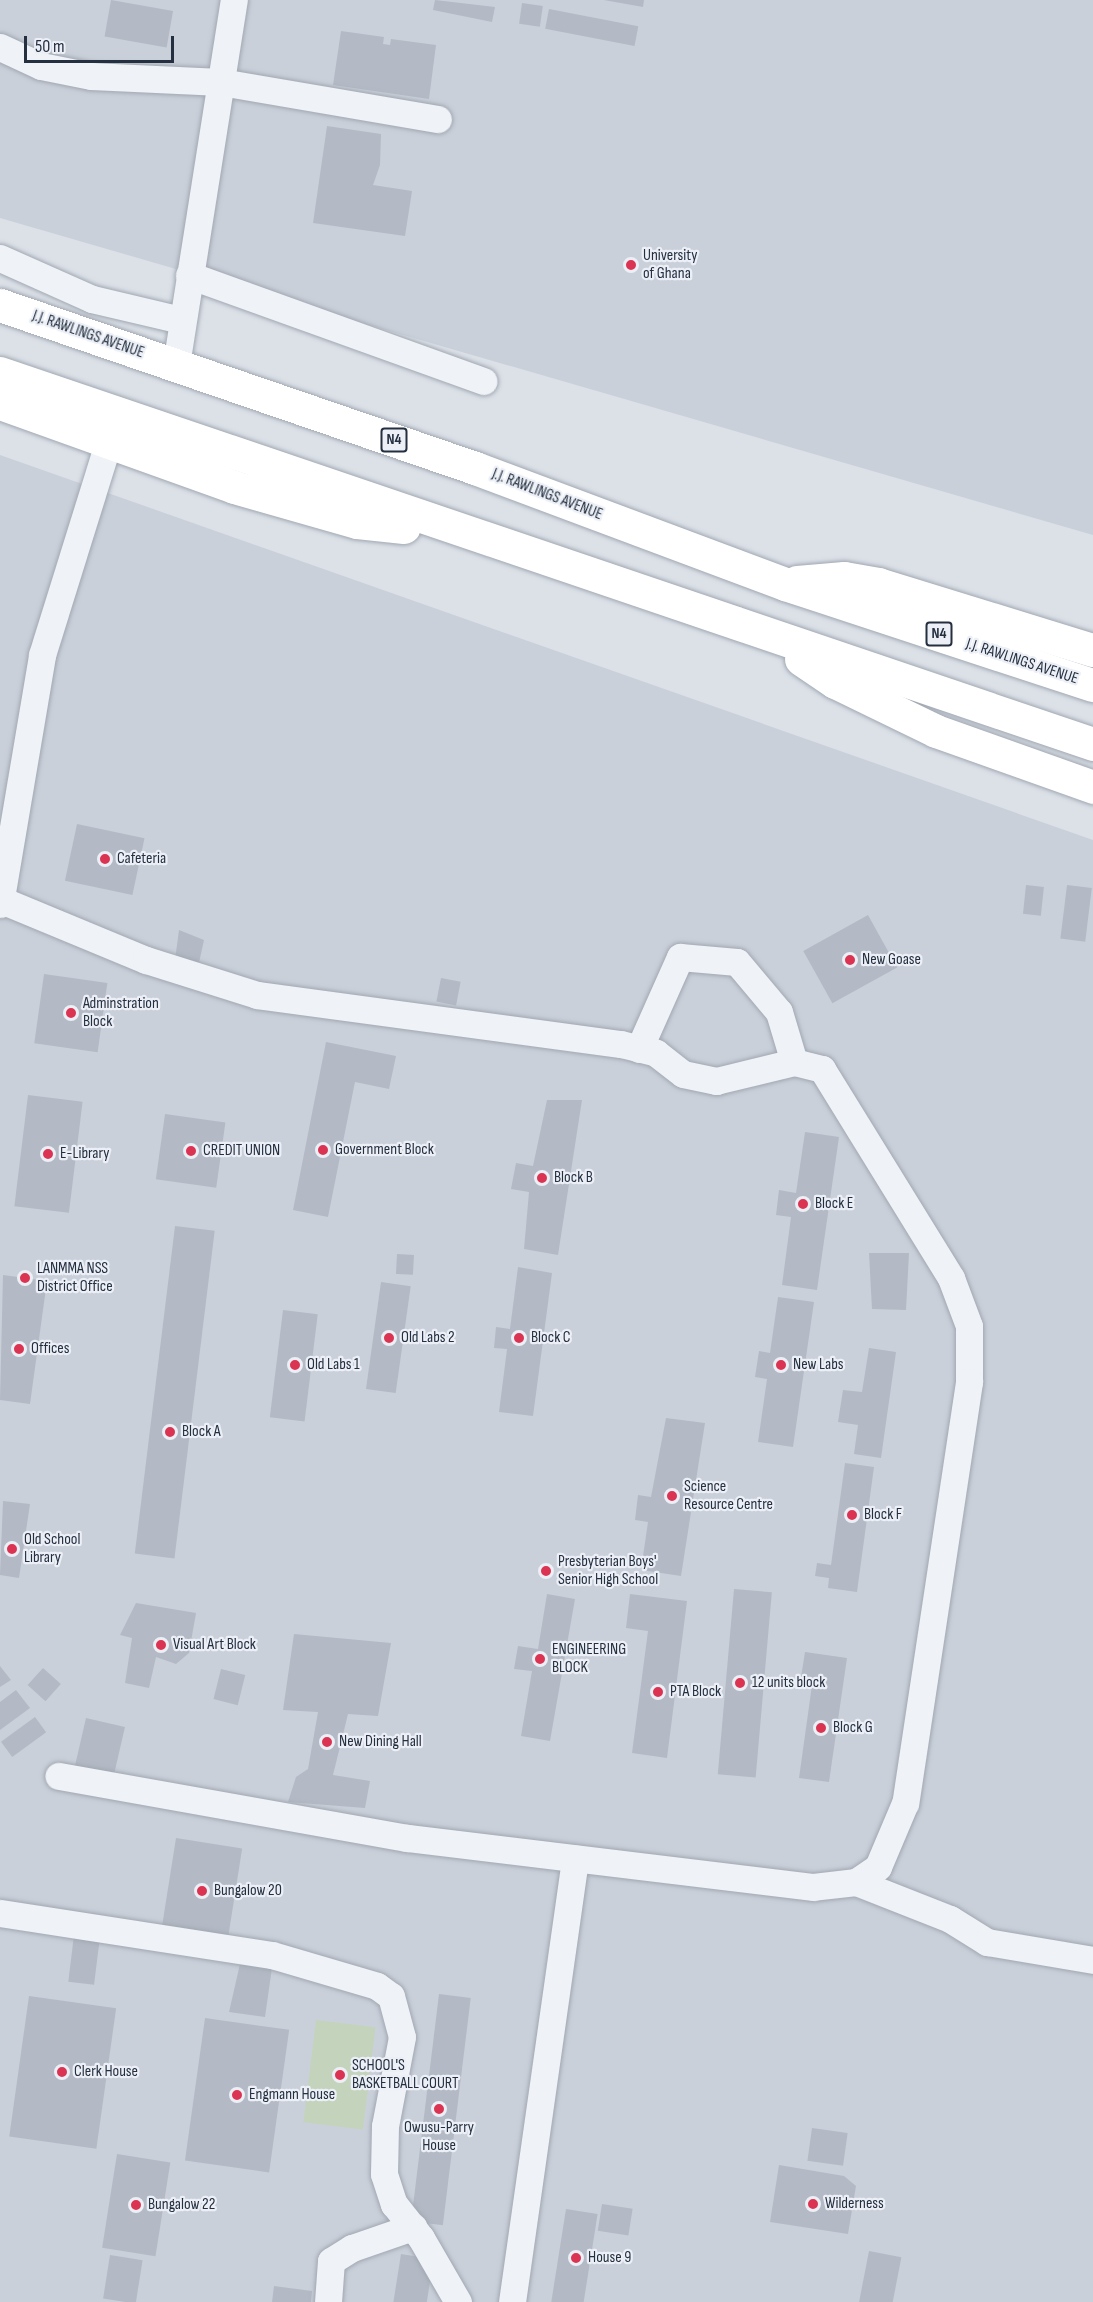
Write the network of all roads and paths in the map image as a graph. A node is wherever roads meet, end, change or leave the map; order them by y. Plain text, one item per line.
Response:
1 (234, 0) edge
2 (0, 47) edge
3 (222, 82) junction
4 (438, 119) dead end
5 (0, 258) edge
6 (189, 275) junction
7 (0, 305) edge
8 (181, 320) junction
9 (176, 365) junction
10 (0, 373) edge
11 (483, 381) dead end
12 (0, 403) edge
13 (108, 443) junction
14 (448, 528) junction
15 (785, 584) junction
16 (789, 643) junction
17 (1093, 650) edge
18 (1093, 685) edge
19 (1093, 744) edge
20 (1093, 787) edge
21 (0, 902) edge
22 (639, 1048) junction
23 (794, 1062) junction
24 (58, 1776) dead end
25 (575, 1858) junction
26 (856, 1882) junction
27 (0, 1913) edge
28 (1093, 1960) edge
29 (413, 2228) junction
30 (328, 2302) edge
31 (458, 2302) edge
32 (512, 2302) edge

1 - 3 street
2 - 3 street
3 - 4 street
3 - 6 street
5 - 8 street
6 - 8 street
6 - 11 street
7 - 9 highway, J.J. RAWLINGS AVENUE / N4
8 - 9 street
9 - 15 highway, J.J. RAWLINGS AVENUE / N4
10 - 14 highway
12 - 13 highway
13 - 14 highway
13 - 21 street
14 - 16 highway
15 - 17 highway
15 - 18 highway, J.J. RAWLINGS AVENUE / N4
16 - 19 highway
16 - 20 highway
21 - 22 street
22 - 23 street
22 - 23 street
23 - 26 street
24 - 25 street
25 - 26 street
25 - 32 street
26 - 28 street
27 - 29 street
29 - 30 street
29 - 31 street

